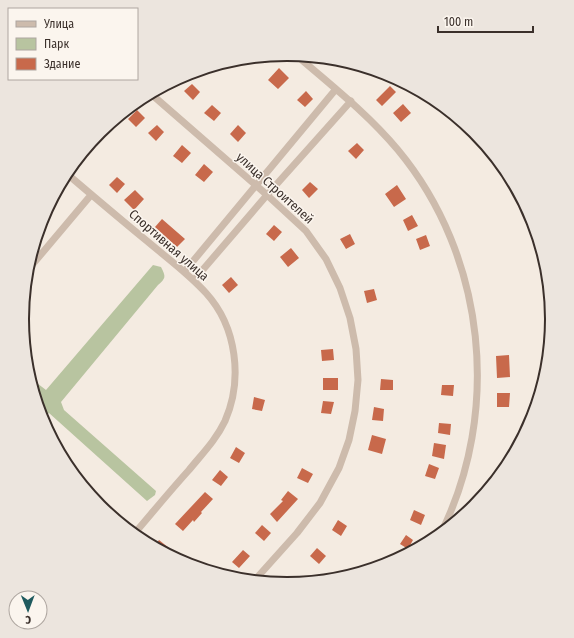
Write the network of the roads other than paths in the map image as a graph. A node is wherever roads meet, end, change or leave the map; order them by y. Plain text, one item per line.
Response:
1 (304, 62) edge
2 (336, 89) junction
3 (155, 98) edge
4 (351, 101) junction
5 (71, 177) edge
6 (256, 186) junction
7 (91, 194) junction
8 (267, 194) junction
9 (36, 260) edge
10 (184, 272) junction
11 (194, 280) junction
12 (446, 523) edge
13 (138, 530) edge
14 (259, 575) edge

1 - 2 street
2 - 4 street
2 - 6 street
3 - 6 street, улица Строителей
4 - 8 street
4 - 12 street
5 - 7 street, Спортивная улица
6 - 8 street, улица Строителей
6 - 10 street
7 - 9 street
7 - 10 street, Спортивная улица
8 - 11 street
8 - 14 street, улица Строителей
10 - 11 street, Спортивная улица
11 - 13 street, Спортивная улица

